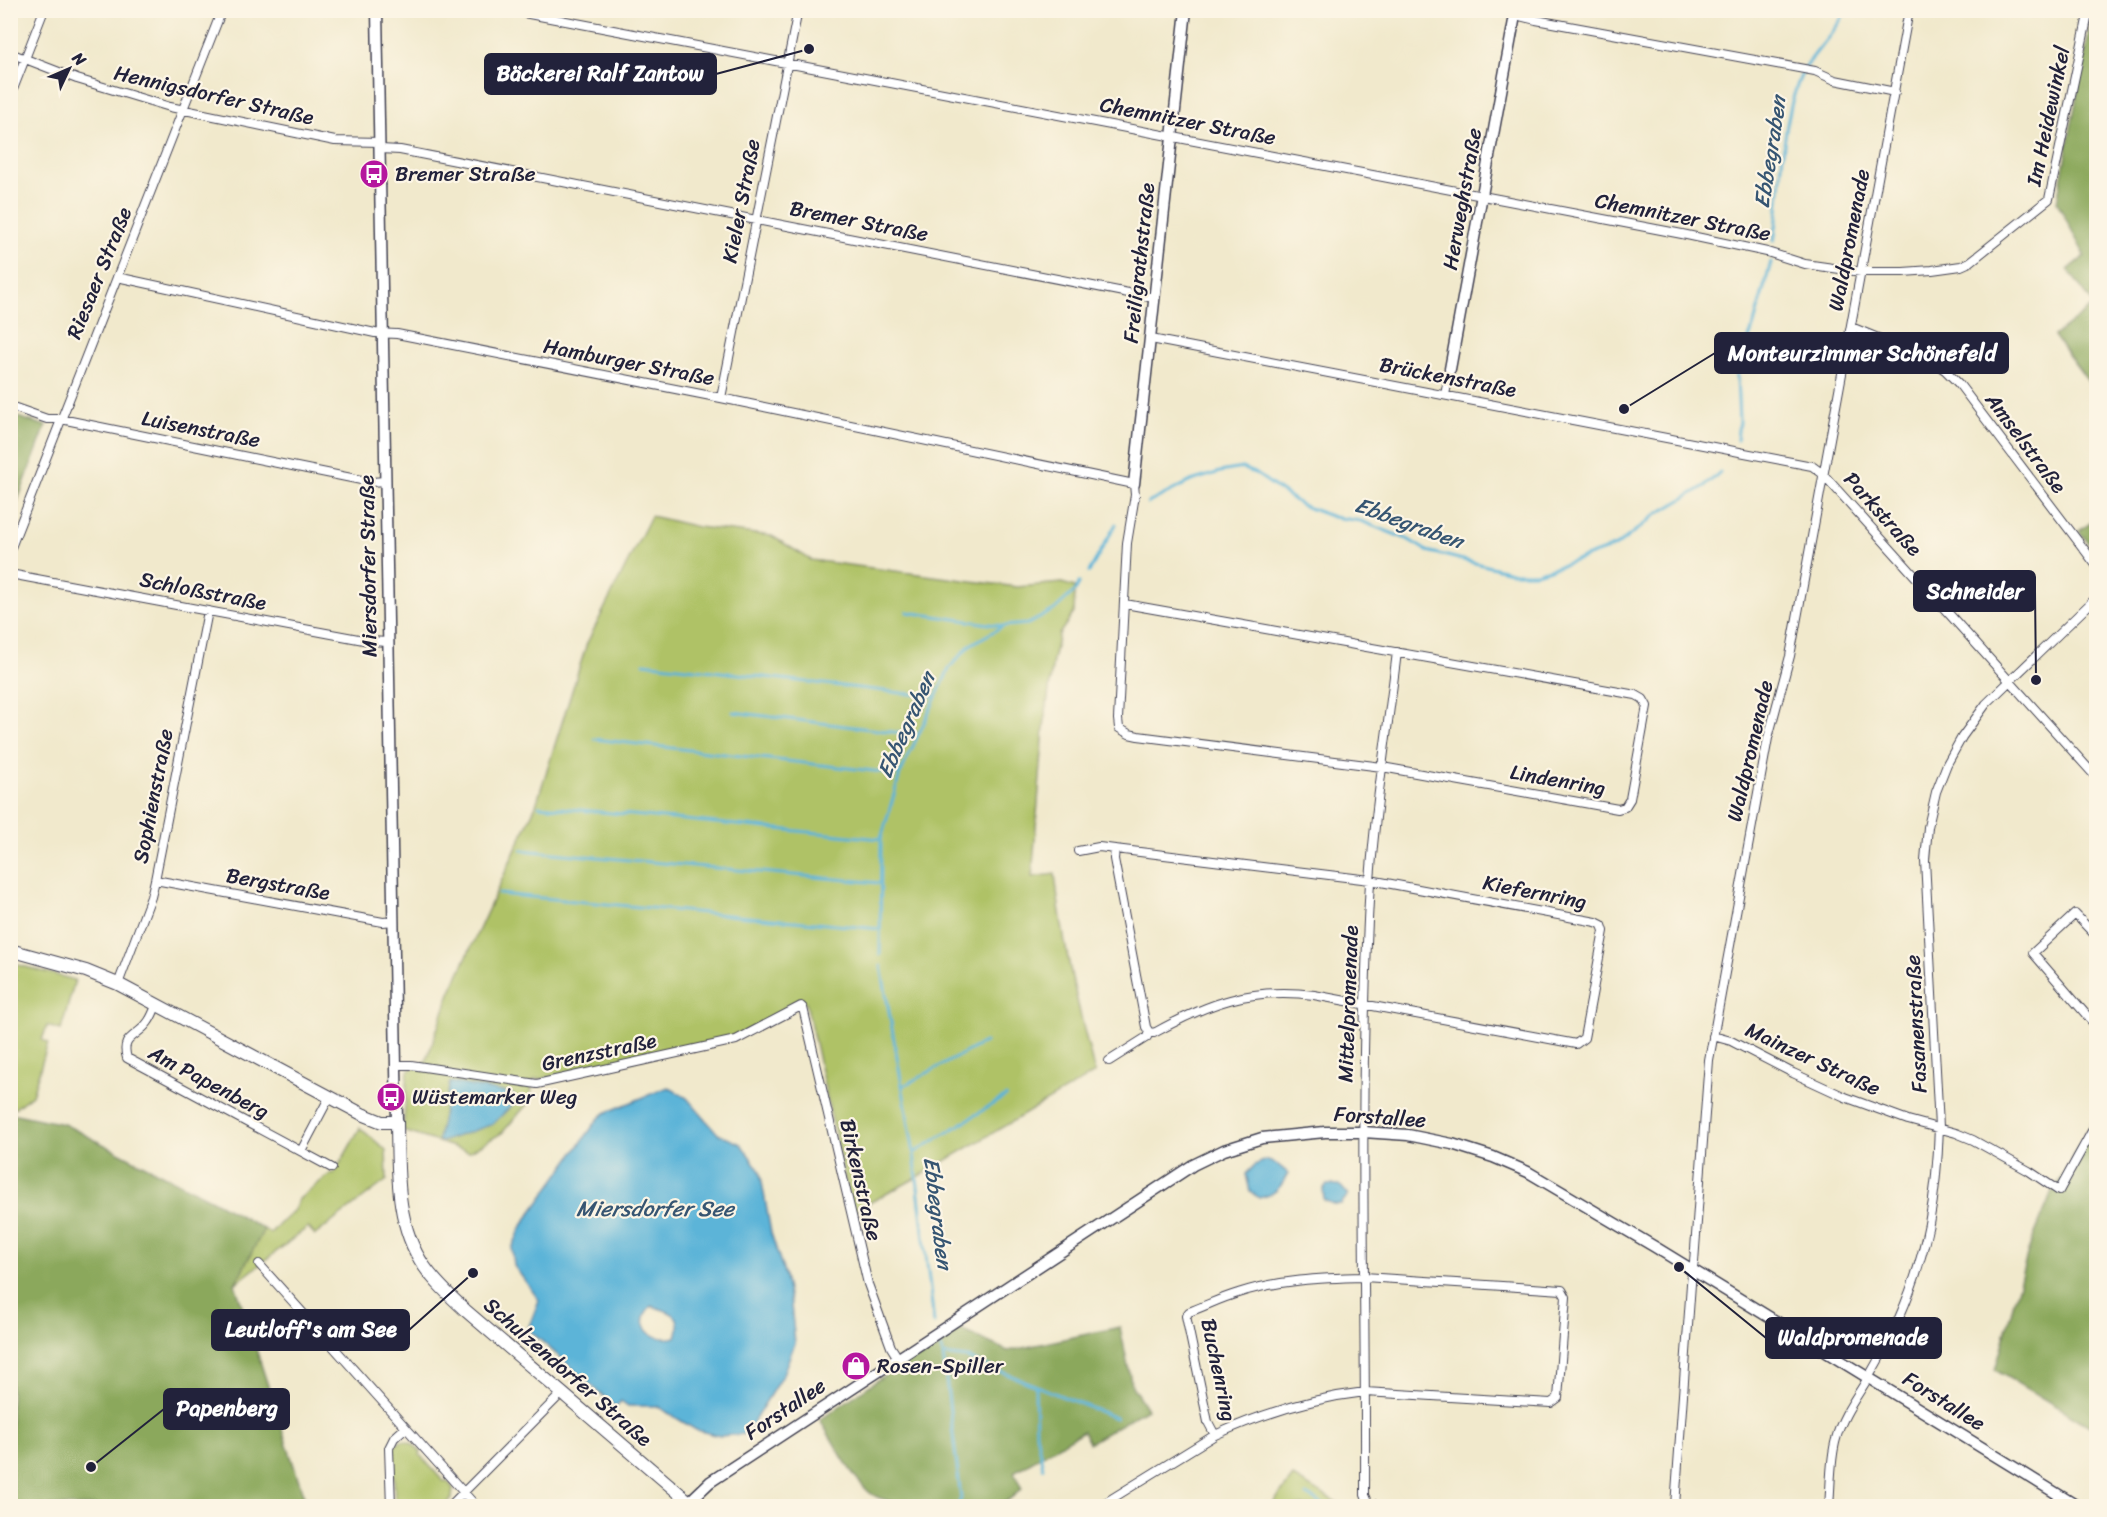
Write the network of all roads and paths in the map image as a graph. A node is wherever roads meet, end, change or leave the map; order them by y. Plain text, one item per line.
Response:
1 (44, 10) edge
2 (222, 10) edge
3 (377, 10) edge
4 (508, 10) edge
5 (798, 10) edge
6 (1186, 10) edge
7 (1495, 10) edge
8 (1909, 10) edge
9 (2089, 10) edge
10 (1515, 12) edge
11 (10, 53) edge
12 (26, 59) junction
13 (787, 64) junction
14 (1895, 92) junction
15 (10, 97) edge
16 (183, 110) junction
17 (1172, 136) junction
18 (380, 145) junction
19 (1483, 196) junction
20 (756, 220) junction
21 (1861, 272) junction
22 (117, 277) junction
23 (1154, 298) junction
24 (1851, 327) junction
25 (383, 334) junction
26 (1151, 339) junction
27 (1450, 369) joint
28 (1445, 395) junction
29 (721, 398) junction
30 (10, 406) edge
31 (61, 419) junction
32 (1737, 452) joint
33 (1823, 474) junction
34 (386, 481) junction
35 (1134, 484) junction
36 (1130, 519) joint
37 (10, 550) edge
38 (2097, 565) edge
39 (10, 574) edge
40 (2097, 598) edge
41 (1125, 604) junction
42 (208, 611) junction
43 (389, 642) junction
44 (1397, 652) junction
45 (2010, 681) junction
46 (1382, 767) junction
47 (2097, 777) edge
48 (1115, 849) junction
49 (1078, 851) dead end
50 (155, 880) junction
51 (1370, 880) junction
52 (394, 921) junction
53 (2097, 936) edge
54 (10, 950) edge
55 (118, 984) junction
56 (157, 1004) junction
57 (1365, 1005) junction
58 (801, 1006) joint
59 (2097, 1026) edge
60 (1149, 1032) junction
61 (1713, 1036) junction
62 (1109, 1061) dead end
63 (396, 1065) junction
64 (330, 1096) junction
65 (397, 1122) junction
66 (2097, 1124) edge
67 (1939, 1128) junction
68 (1363, 1132) junction
69 (301, 1151) junction
70 (332, 1168) dead end
71 (259, 1264) dead end
72 (1692, 1269) junction
73 (1364, 1277) junction
74 (898, 1358) junction
75 (1868, 1378) junction
76 (1365, 1392) junction
77 (562, 1393) junction
78 (405, 1428) junction
79 (1215, 1435) junction
80 (463, 1493) junction
81 (692, 1504) edge
82 (391, 1506) edge
83 (450, 1506) edge
84 (476, 1506) edge
85 (1100, 1506) edge
86 (1378, 1506) edge
87 (1675, 1506) edge
88 (1829, 1506) edge
89 (2077, 1506) edge

1 - 12 street
2 - 16 street, Riesaer Straße
3 - 18 street, Miersdorfer Straße
4 - 13 street, Chemnitzer Straße
5 - 13 street, Kieler Straße
6 - 17 street, Freiligrathstraße
7 - 10 street
8 - 14 street, Waldpromenade
9 - 21 street, Im Heidewinkel
10 - 14 street
10 - 19 street, Herweghstraße
11 - 12 street, Hennigsdorfer Straße
12 - 15 street
12 - 16 street, Hennigsdorfer Straße
13 - 17 street, Chemnitzer Straße
13 - 20 street, Kieler Straße
14 - 21 street, Waldpromenade
16 - 18 street, Hennigsdorfer Straße
16 - 22 street, Riesaer Straße
17 - 19 street, Chemnitzer Straße
17 - 23 street, Freiligrathstraße
18 - 20 street, Bremer Straße
18 - 25 street, Miersdorfer Straße
19 - 21 street, Chemnitzer Straße
19 - 27 street, Herweghstraße
20 - 23 street, Bremer Straße
20 - 29 street, Kieler Straße
21 - 24 street, Waldpromenade
22 - 25 street, Hamburger Straße
22 - 31 street, Riesaer Straße
23 - 26 street, Freiligrathstraße
24 - 33 street, Waldpromenade
24 - 38 street, Amselstraße
25 - 29 street, Hamburger Straße
25 - 34 street, Miersdorfer Straße
26 - 28 street, Brückenstraße
26 - 35 street, Freiligrathstraße
27 - 28 street, Herweghstraße
28 - 32 street, Brückenstraße
29 - 35 street, Hamburger Straße
30 - 31 street, Luisenstraße
31 - 34 street, Luisenstraße
31 - 37 street, Riesaer Straße
32 - 33 street, Parkstraße
33 - 45 street, Parkstraße
33 - 61 street, Waldpromenade
34 - 43 street, Miersdorfer Straße
35 - 36 street, Freiligrathstraße
36 - 41 street, Lindenring
39 - 42 street, Schloßstraße
40 - 45 street
41 - 44 street, Lindenring
41 - 46 street, Lindenring
42 - 43 street, Schloßstraße
42 - 50 street, Sophienstraße
43 - 52 street, Miersdorfer Straße
44 - 46 street, Mittelpromenade
44 - 46 street, Lindenring
45 - 47 street, Parkstraße
45 - 67 street, Fasanenstraße
46 - 51 street, Mittelpromenade
48 - 49 street, Kiefernring
48 - 51 street, Kiefernring
48 - 60 street
50 - 52 street, Bergstraße
50 - 55 street, Sophienstraße
51 - 57 street, Mittelpromenade
51 - 57 street, Kiefernring
52 - 63 street, Miersdorfer Straße
53 - 59 street
54 - 55 main road
55 - 56 main road
56 - 64 main road
56 - 69 street, Am Papenberg
57 - 60 street, Kiefernring
57 - 68 street, Mittelpromenade
58 - 63 street, Grenzstraße
58 - 74 street, Birkenstraße
60 - 62 street, Kiefernring
61 - 67 street, Mainzer Straße
61 - 72 street, Waldpromenade
63 - 65 street, Miersdorfer Straße
64 - 65 main road
64 - 69 street
65 - 77 main road, Schulzendorfer Straße
66 - 67 street, Mainzer Straße
67 - 75 street, Fasanenstraße
68 - 72 street, Forstallee
68 - 73 street, Mittelpromenade
68 - 74 street, Forstallee
69 - 70 street, Am Papenberg
71 - 78 street
72 - 75 street, Forstallee
72 - 87 street, Waldpromenade
73 - 76 street, Mittelpromenade
73 - 76 street, Buchenring
73 - 79 street, Buchenring
74 - 81 street, Forstallee
75 - 88 street, Fasanenstraße
75 - 89 street, Forstallee
76 - 79 street, Buchenring
76 - 86 street, Mittelpromenade
77 - 80 street
77 - 81 main road, Schulzendorfer Straße
78 - 80 street
78 - 82 street
79 - 85 street
80 - 83 street
80 - 84 street

